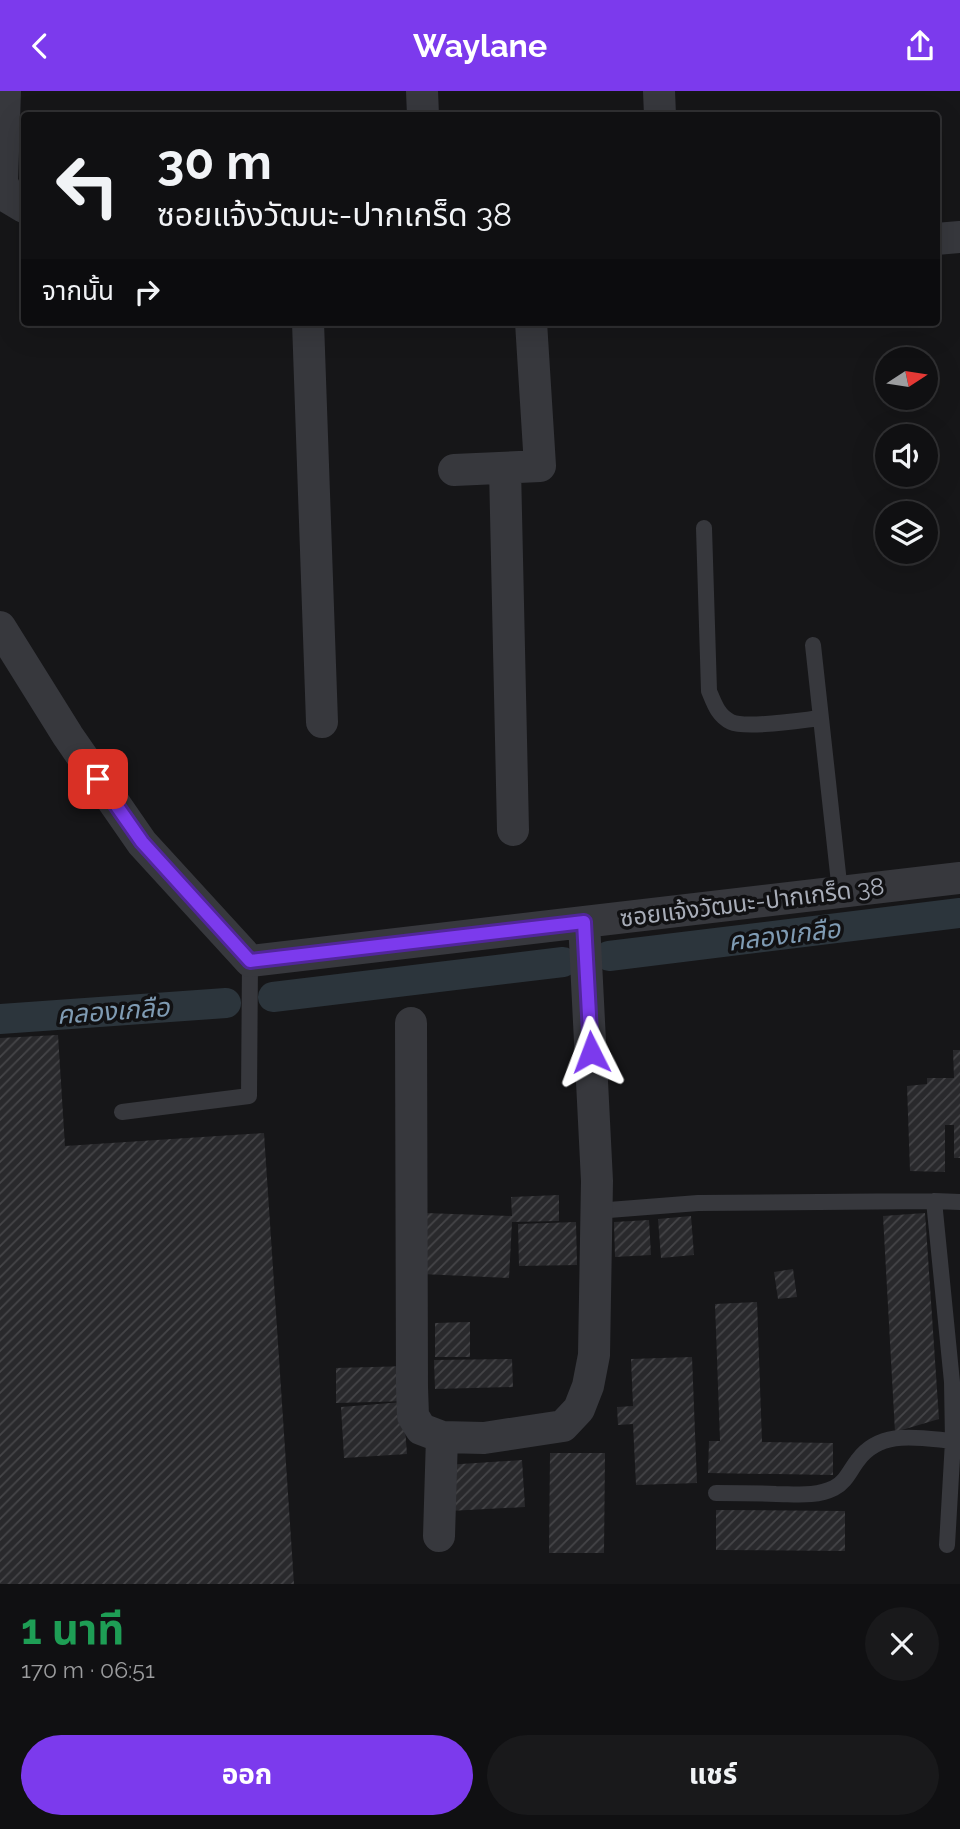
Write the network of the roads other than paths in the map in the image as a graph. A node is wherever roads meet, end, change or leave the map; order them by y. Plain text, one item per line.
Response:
1 (5, 91) edge
2 (422, 91) edge
3 (659, 91) edge
4 (423, 112) edge
5 (660, 112) edge
6 (21, 205) edge
7 (960, 237) edge
8 (940, 239) edge
9 (308, 326) edge
10 (531, 326) edge
11 (505, 468) junction
12 (454, 470) dead end
13 (704, 529) dead end
14 (0, 628) edge
15 (813, 645) dead end
16 (821, 718) junction
17 (322, 722) dead end
18 (513, 830) dead end
19 (960, 878) edge
20 (840, 892) junction
21 (584, 922) junction
22 (250, 961) junction
23 (411, 1023) dead end
24 (122, 1112) dead end
25 (934, 1201) junction
26 (960, 1202) edge
27 (596, 1211) junction
28 (956, 1382) edge
29 (442, 1437) junction
30 (953, 1441) junction
31 (716, 1493) dead end
32 (955, 1497) edge
33 (439, 1536) dead end
34 (947, 1545) dead end

1 - 6 street
2 - 4 street
3 - 5 street
7 - 8 street
9 - 17 street
10 - 11 street
11 - 12 street
11 - 18 street
13 - 16 lane
14 - 22 street
15 - 16 lane
16 - 20 lane
19 - 20 street, ซอยแจ้งวัฒนะ-ปากเกร็ด 38
20 - 21 street, ซอยแจ้งวัฒนะ-ปากเกร็ด 38
21 - 22 street, ซอยแจ้งวัฒนะ-ปากเกร็ด 38
21 - 27 street
22 - 24 lane
23 - 29 street
25 - 26 lane
25 - 27 lane
25 - 28 lane
27 - 29 street
28 - 30 lane
29 - 33 street
30 - 31 lane
30 - 32 lane
32 - 34 lane

